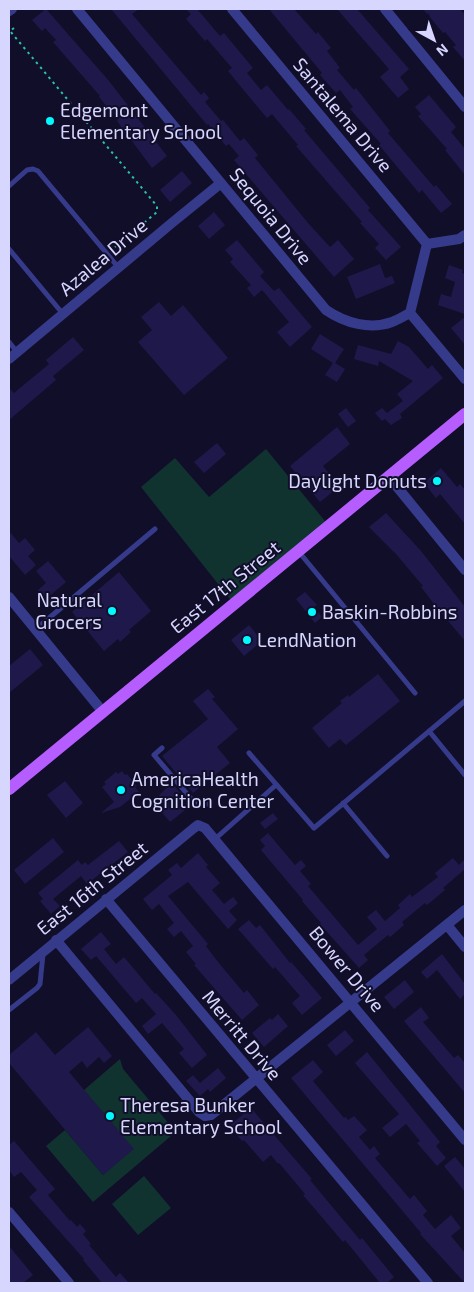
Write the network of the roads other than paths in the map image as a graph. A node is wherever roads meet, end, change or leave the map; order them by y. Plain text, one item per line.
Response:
1 (12, 9) edge
2 (76, 9) edge
3 (232, 9) edge
4 (385, 9) edge
5 (9, 11) edge
6 (465, 107) edge
7 (222, 183) junction
8 (9, 186) edge
9 (465, 235) edge
10 (427, 244) junction
11 (9, 250) edge
12 (118, 267) junction
13 (410, 313) junction
14 (63, 314) junction
15 (9, 342) edge
16 (13, 356) edge
17 (465, 379) edge
18 (465, 414) edge
19 (389, 477) junction
20 (155, 529) dead end
21 (298, 552) junction
22 (465, 570) edge
23 (9, 597) edge
24 (36, 630) junction
25 (415, 694) dead end
26 (465, 701) edge
27 (103, 712) junction
28 (429, 730) junction
29 (162, 748) dead end
30 (249, 753) dead end
31 (465, 775) edge
32 (276, 785) junction
33 (9, 789) edge
34 (343, 803) junction
35 (207, 804) dead end
36 (198, 825) joint
37 (215, 839) junction
38 (386, 856) dead end
39 (106, 899) junction
40 (465, 910) edge
41 (447, 925) junction
42 (56, 940) junction
43 (465, 947) edge
44 (43, 951) junction
45 (9, 980) edge
46 (352, 1002) junction
47 (9, 1010) edge
48 (255, 1078) junction
49 (465, 1140) edge
50 (9, 1212) edge
51 (69, 1283) edge
52 (428, 1283) edge

1 - 5 street
2 - 7 street, Sequoia Drive
3 - 10 street, Santalema Drive
4 - 6 street
7 - 12 street, Azalea Drive
7 - 13 street, Sequoia Drive
8 - 12 lane
9 - 10 street
10 - 13 street
11 - 14 lane
12 - 14 street, Azalea Drive
13 - 17 street
14 - 16 street, Azalea Drive
15 - 16 lane
18 - 19 main road, East 17th Street
19 - 21 main road, East 17th Street
19 - 22 street
20 - 24 lane
21 - 25 lane
21 - 27 main road, East 17th Street
23 - 24 street
24 - 27 street
26 - 28 lane
27 - 33 main road, East 17th Street
28 - 31 lane
28 - 34 lane
29 - 35 lane
30 - 32 lane
32 - 34 lane
32 - 37 lane
34 - 38 lane
36 - 37 street, Bower Drive
36 - 39 street, East 16th Street
37 - 46 street, Bower Drive
39 - 42 street, East 16th Street
39 - 48 street, Merritt Drive
40 - 41 street
41 - 43 street
41 - 46 street
42 - 44 street, East 16th Street
42 - 48 street
44 - 45 street, East 16th Street
44 - 47 lane
46 - 48 street
46 - 49 street, Bower Drive
48 - 52 street, Merritt Drive
50 - 51 street

